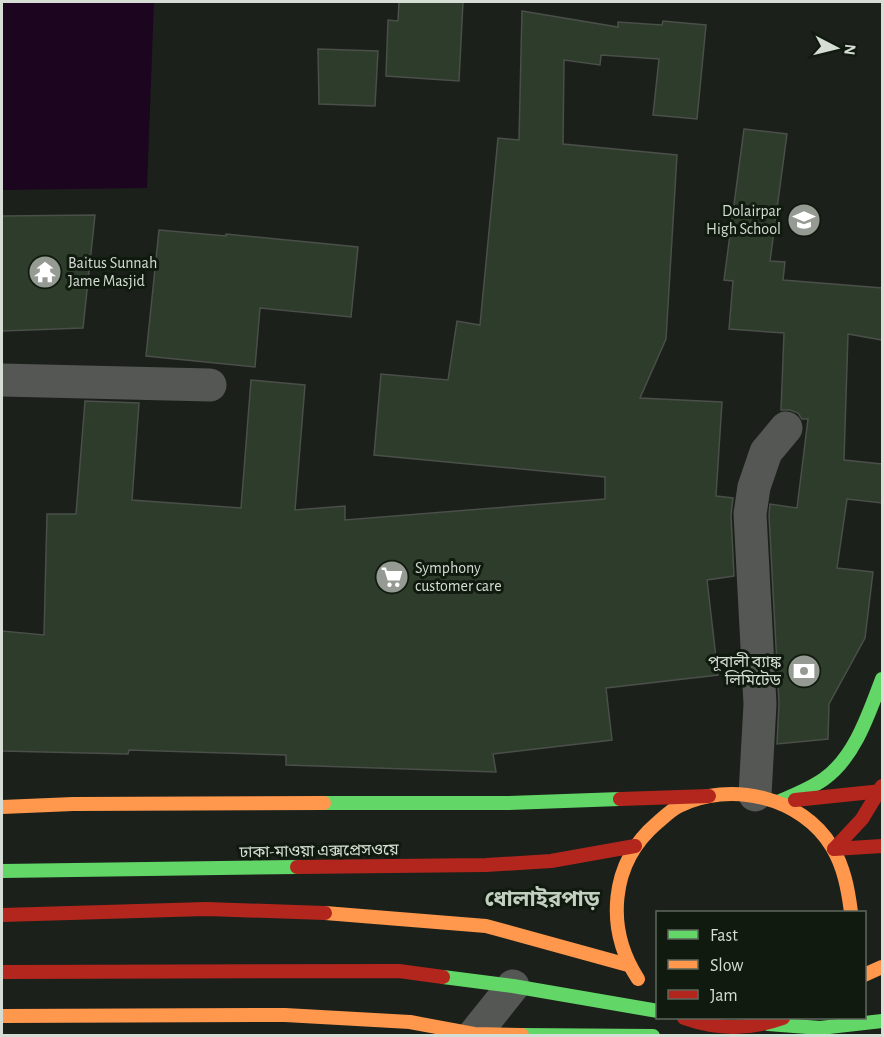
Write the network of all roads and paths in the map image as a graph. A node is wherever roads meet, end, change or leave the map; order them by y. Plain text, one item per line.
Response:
1 (2, 380) edge
2 (210, 385) dead end
3 (786, 428) dead end
4 (882, 679) edge
5 (882, 789) edge
6 (709, 796) junction
7 (767, 798) junction
8 (4, 806) edge
9 (635, 846) junction
10 (882, 846) edge
11 (834, 849) junction
12 (2, 871) edge
13 (851, 911) edge
14 (2, 915) edge
15 (628, 965) junction
16 (882, 967) edge
17 (2, 972) edge
18 (866, 974) edge
19 (513, 986) junction
20 (652, 996) edge
21 (656, 1011) edge
22 (2, 1016) edge
23 (688, 1019) edge
24 (779, 1019) edge
25 (882, 1021) edge
26 (768, 1024) junction
27 (736, 1030) junction
28 (693, 1034) dead end
29 (473, 1035) edge
30 (653, 1035) edge

1 - 2 street
3 - 7 street
4 - 7 main road
5 - 7 main road
5 - 11 main road
6 - 7 main road
6 - 8 main road
6 - 9 main road
7 - 11 main road
9 - 12 main road, ঢাকা-মাওয়া এক্সপ্রেসওয়ে
9 - 15 main road
10 - 11 main road
11 - 13 main road
14 - 15 main road
15 - 20 main road
16 - 18 main road
17 - 19 main road
19 - 21 main road
19 - 29 street
22 - 29 main road
23 - 27 main road
24 - 26 main road
25 - 26 main road
26 - 27 main road
27 - 28 main road
29 - 30 main road

